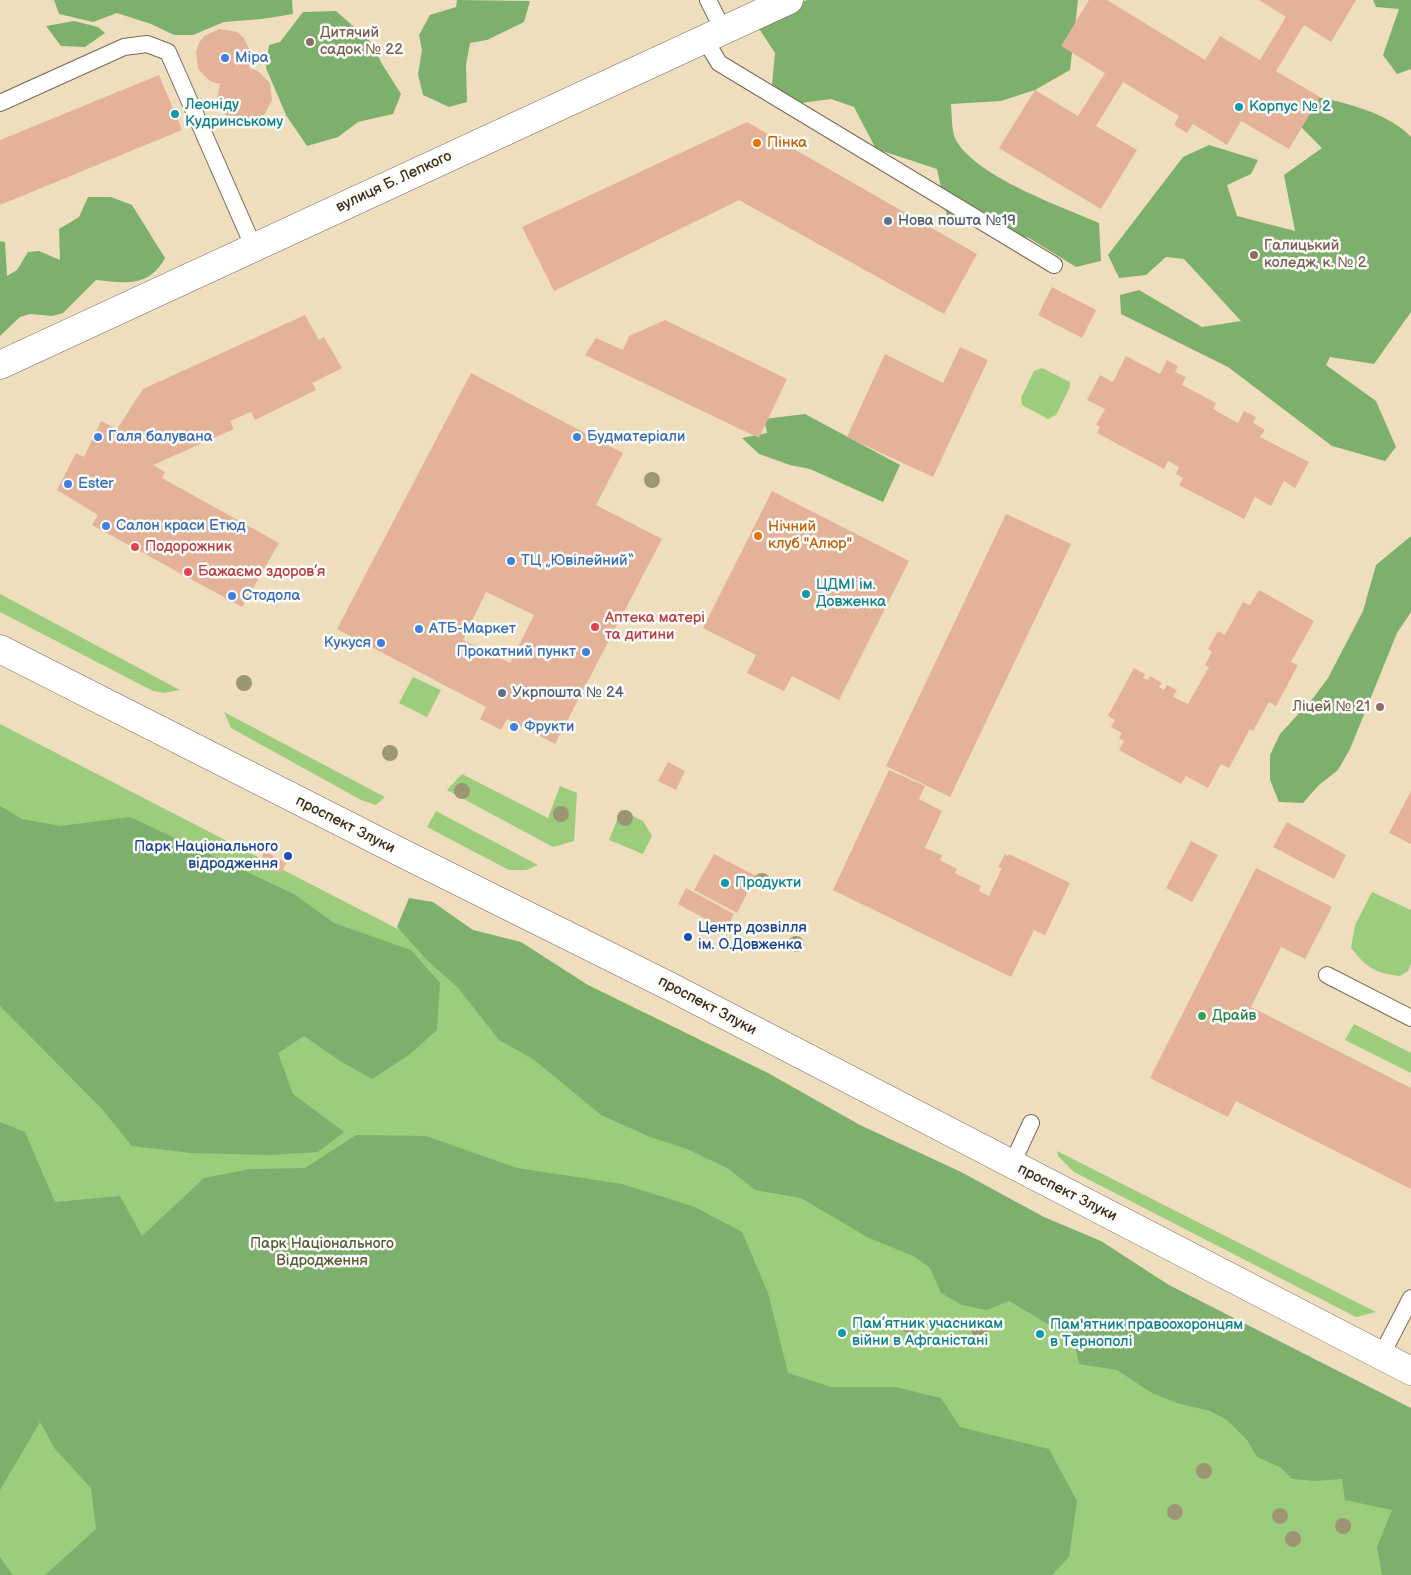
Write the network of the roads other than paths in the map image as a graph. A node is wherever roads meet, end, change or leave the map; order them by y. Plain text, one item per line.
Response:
1 (708, 0) edge
2 (789, 0) edge
3 (713, 34) junction
4 (0, 103) edge
5 (254, 248) junction
6 (1054, 265) dead end
7 (0, 365) edge
8 (0, 649) edge
9 (1327, 975) dead end
10 (1411, 1018) edge
11 (1030, 1123) dead end
12 (1012, 1164) junction
13 (1411, 1298) edge
14 (1381, 1356) junction
15 (1411, 1372) edge

1 - 3 lane
2 - 3 main road, вулиця Б. Лепкого
3 - 5 main road, вулиця Б. Лепкого
3 - 6 lane
4 - 5 lane
5 - 7 main road, вулиця Б. Лепкого
8 - 12 main road, проспект Злуки
9 - 10 lane
11 - 12 lane
12 - 14 main road, проспект Злуки
13 - 14 lane
14 - 15 main road, проспект Злуки

